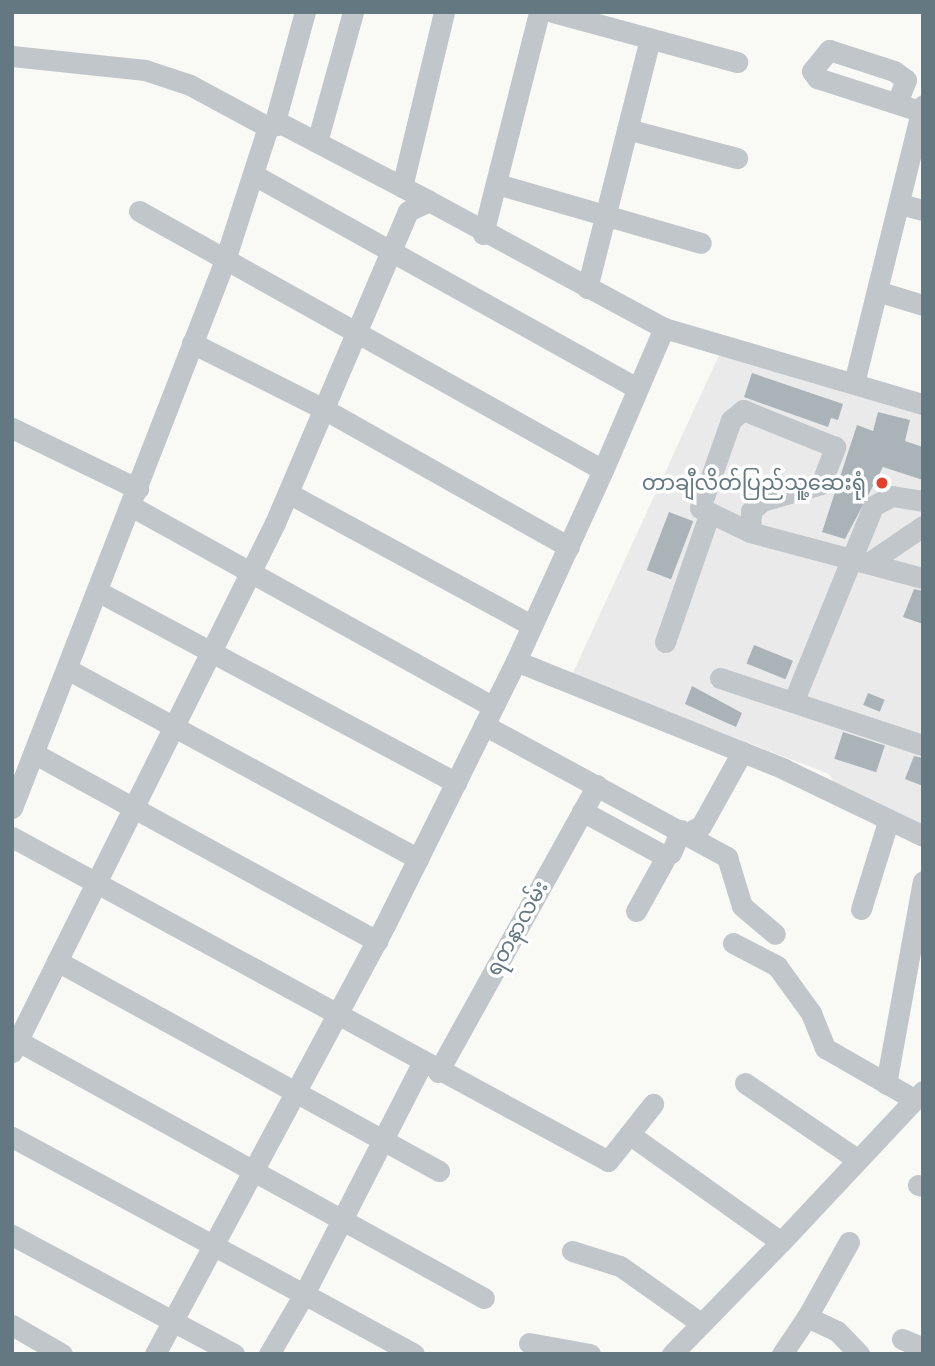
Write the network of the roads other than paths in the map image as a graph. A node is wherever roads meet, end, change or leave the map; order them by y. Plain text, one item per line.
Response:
1 (305, 12) edge
2 (353, 12) edge
3 (444, 12) edge
4 (539, 12) edge
5 (553, 12) edge
6 (650, 38) junction
7 (13, 54) edge
8 (737, 62) dead end
9 (897, 103) dead end
10 (922, 109) edge
11 (271, 126) junction
12 (627, 129) junction
13 (317, 142) junction
14 (737, 158) dead end
15 (254, 175) junction
16 (496, 184) junction
17 (402, 187) junction
18 (429, 201) junction
19 (900, 204) junction
20 (923, 210) edge
21 (139, 211) dead end
22 (604, 215) junction
23 (483, 234) junction
24 (701, 243) dead end
25 (390, 249) junction
26 (225, 260) junction
27 (587, 288) junction
28 (880, 292) junction
29 (923, 305) edge
30 (664, 328) junction
31 (356, 335) junction
32 (192, 343) junction
33 (854, 383) junction
34 (636, 388) junction
35 (923, 404) edge
36 (324, 409) junction
37 (12, 428) edge
38 (603, 470) junction
39 (288, 493) junction
40 (135, 498) junction
41 (923, 501) edge
42 (709, 515) junction
43 (923, 526) edge
44 (750, 532) junction
45 (569, 547) junction
46 (863, 560) junction
47 (248, 575) junction
48 (923, 578) edge
49 (99, 592) junction
50 (531, 625) junction
51 (665, 642) dead end
52 (210, 648) junction
53 (516, 661) junction
54 (69, 670) junction
55 (720, 678) dead end
56 (794, 700) junction
57 (489, 716) junction
58 (172, 726) junction
59 (923, 745) edge
60 (742, 752) junction
61 (26, 765) edge
62 (456, 783) junction
63 (597, 785) junction
64 (137, 806) junction
65 (12, 808) edge
66 (582, 811) junction
67 (888, 822) junction
68 (685, 831) junction
69 (923, 836) edge
70 (12, 837) edge
71 (667, 855) junction
72 (418, 859) junction
73 (923, 881) edge
74 (97, 884) junction
75 (861, 909) dead end
76 (636, 911) dead end
77 (775, 934) dead end
78 (377, 941) junction
79 (733, 943) dead end
80 (57, 961) junction
81 (335, 1014) junction
82 (16, 1039) edge
83 (430, 1068) junction
84 (745, 1083) dead end
85 (886, 1084) junction
86 (295, 1091) junction
87 (917, 1094) edge
88 (653, 1104) dead end
89 (629, 1134) junction
90 (12, 1138) edge
91 (380, 1138) junction
92 (854, 1157) junction
93 (253, 1167) junction
94 (439, 1171) dead end
95 (340, 1216) junction
96 (12, 1235) edge
97 (849, 1241) dead end
98 (781, 1242) junction
99 (211, 1243) junction
100 (572, 1251) dead end
101 (303, 1294) junction
102 (484, 1298) dead end
103 (807, 1317) junction
104 (171, 1322) junction
105 (699, 1322) junction
106 (12, 1325) edge
107 (902, 1339) dead end
108 (529, 1343) dead end
109 (923, 1348) edge
110 (62, 1354) edge
111 (155, 1354) edge
112 (234, 1354) edge
113 (269, 1354) edge
114 (414, 1354) edge
115 (590, 1354) edge
116 (672, 1354) edge
117 (782, 1354) edge
118 (859, 1354) edge

1 - 11 street
2 - 13 street
3 - 17 street
4 - 16 street
5 - 6 street
6 - 8 street
6 - 12 street
7 - 11 street
9 - 10 street
10 - 19 street
11 - 13 street
11 - 15 street
12 - 14 street
12 - 22 street
13 - 17 street
15 - 25 street
15 - 26 street
16 - 22 street
16 - 23 street
17 - 18 street
18 - 23 street
18 - 25 street
19 - 20 street
19 - 28 street
21 - 26 street
22 - 24 street
22 - 27 street
23 - 27 street
25 - 31 street
25 - 34 street
26 - 31 street
26 - 32 street
27 - 30 street
28 - 29 street
28 - 33 street
30 - 33 street
30 - 34 street
31 - 36 street
31 - 38 street
32 - 36 street
32 - 40 street
33 - 35 street
34 - 38 street
36 - 39 street
36 - 45 street
37 - 40 street
38 - 45 street
39 - 47 street
39 - 50 street
40 - 47 street
40 - 49 street
41 - 46 street
42 - 44 street
42 - 44 street
42 - 51 street
43 - 46 street
44 - 46 street
45 - 50 street
46 - 48 street
46 - 56 street
47 - 52 street
47 - 57 street
49 - 52 street
49 - 54 street
50 - 53 street
52 - 58 street
52 - 62 street
53 - 57 street
53 - 60 street
54 - 58 street
54 - 61 street
55 - 56 street
56 - 59 street
57 - 62 street
57 - 63 street
58 - 64 street
58 - 72 street
60 - 67 street
60 - 68 street
61 - 64 street
61 - 65 street
62 - 72 street
63 - 66 street, ရတနာလမ်း
63 - 68 street
64 - 74 street
64 - 78 street
66 - 71 street
66 - 83 street, ရတနာလမ်း
67 - 69 street
67 - 75 street
68 - 71 street
68 - 77 street
70 - 74 street
71 - 76 street
72 - 78 street
73 - 85 street
74 - 80 street
74 - 81 street
78 - 81 street
79 - 85 street
80 - 82 street
80 - 86 street
81 - 83 street
81 - 86 street
82 - 93 street
83 - 89 street
83 - 91 street, ရတနာလမ်း
84 - 92 street
85 - 87 street
86 - 91 street
86 - 93 street
87 - 92 street
88 - 89 street
89 - 98 street
90 - 99 street
91 - 94 street
91 - 95 street, ရတနာလမ်း
92 - 98 street
93 - 95 street
93 - 99 street
95 - 101 street, ရတနာလမ်း
95 - 102 street
96 - 104 street
97 - 103 street
98 - 105 street
99 - 101 street
99 - 104 street
100 - 105 street
101 - 113 street, ရတနာလမ်း
101 - 114 street
103 - 117 street
103 - 118 street
104 - 111 street
104 - 112 street
105 - 116 street
106 - 110 street
107 - 109 street
108 - 115 street

